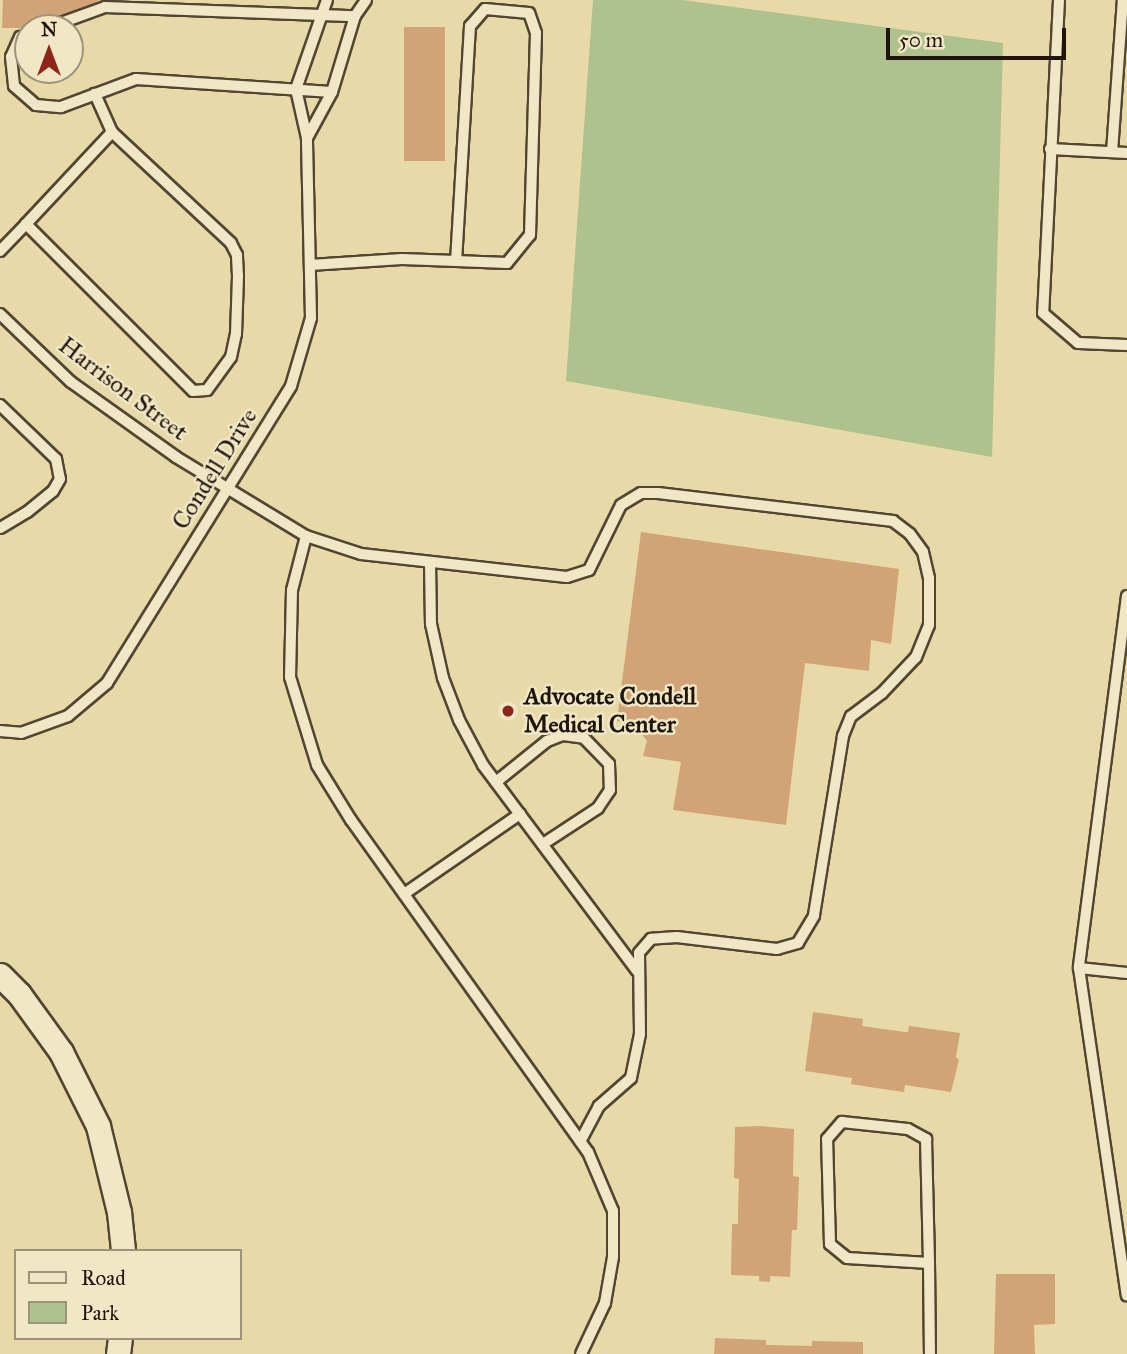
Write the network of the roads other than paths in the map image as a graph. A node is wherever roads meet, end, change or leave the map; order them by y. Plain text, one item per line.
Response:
1 (327, 0) edge
2 (366, 0) edge
3 (1059, 0) edge
4 (1123, 0) edge
5 (84, 15) edge
6 (319, 15) junction
7 (355, 16) junction
8 (14, 50) edge
9 (296, 89) junction
10 (332, 92) junction
11 (94, 94) junction
12 (112, 132) junction
13 (307, 138) junction
14 (1049, 149) junction
15 (1112, 152) junction
16 (1127, 153) edge
17 (26, 224) junction
18 (0, 251) edge
19 (456, 261) junction
20 (310, 265) junction
21 (0, 314) edge
22 (1127, 345) edge
23 (0, 405) edge
24 (229, 487) junction
25 (0, 528) edge
26 (306, 537) junction
27 (430, 562) junction
28 (1127, 596) edge
29 (1122, 679) edge
30 (0, 731) edge
31 (496, 782) junction
32 (520, 814) junction
33 (543, 844) junction
34 (404, 894) junction
35 (1079, 968) junction
36 (637, 971) junction
37 (1127, 974) edge
38 (0, 975) edge
39 (580, 1142) junction
40 (122, 1249) edge
41 (929, 1263) junction
42 (1127, 1296) edge
43 (581, 1354) edge
44 (930, 1354) edge

1 - 6 lane, Condell Drive
2 - 7 lane, Condell Drive
3 - 14 lane
4 - 15 lane
5 - 6 lane
6 - 7 lane
6 - 9 lane, Condell Drive
7 - 10 lane, Condell Drive
8 - 11 lane
9 - 10 lane
9 - 11 lane
9 - 13 lane, Condell Drive
10 - 13 lane, Condell Drive
11 - 12 lane
12 - 17 lane
12 - 17 lane
13 - 20 lane, Condell Drive
14 - 15 lane
14 - 22 lane
15 - 16 lane
17 - 18 lane
19 - 19 lane
19 - 20 lane
20 - 24 lane, Condell Drive
21 - 24 lane, Harrison Street
23 - 25 lane
24 - 26 lane, Harrison Street
24 - 30 lane, Condell Drive
26 - 27 lane, Harrison Street
26 - 34 lane
27 - 31 lane
27 - 36 lane, Harrison Street
28 - 29 lane
29 - 35 lane
31 - 32 lane
31 - 33 lane
32 - 33 lane
32 - 34 lane
33 - 36 lane
34 - 39 lane
35 - 37 lane
35 - 42 lane
36 - 39 lane
38 - 40 street
39 - 43 lane
41 - 41 lane
41 - 44 lane

